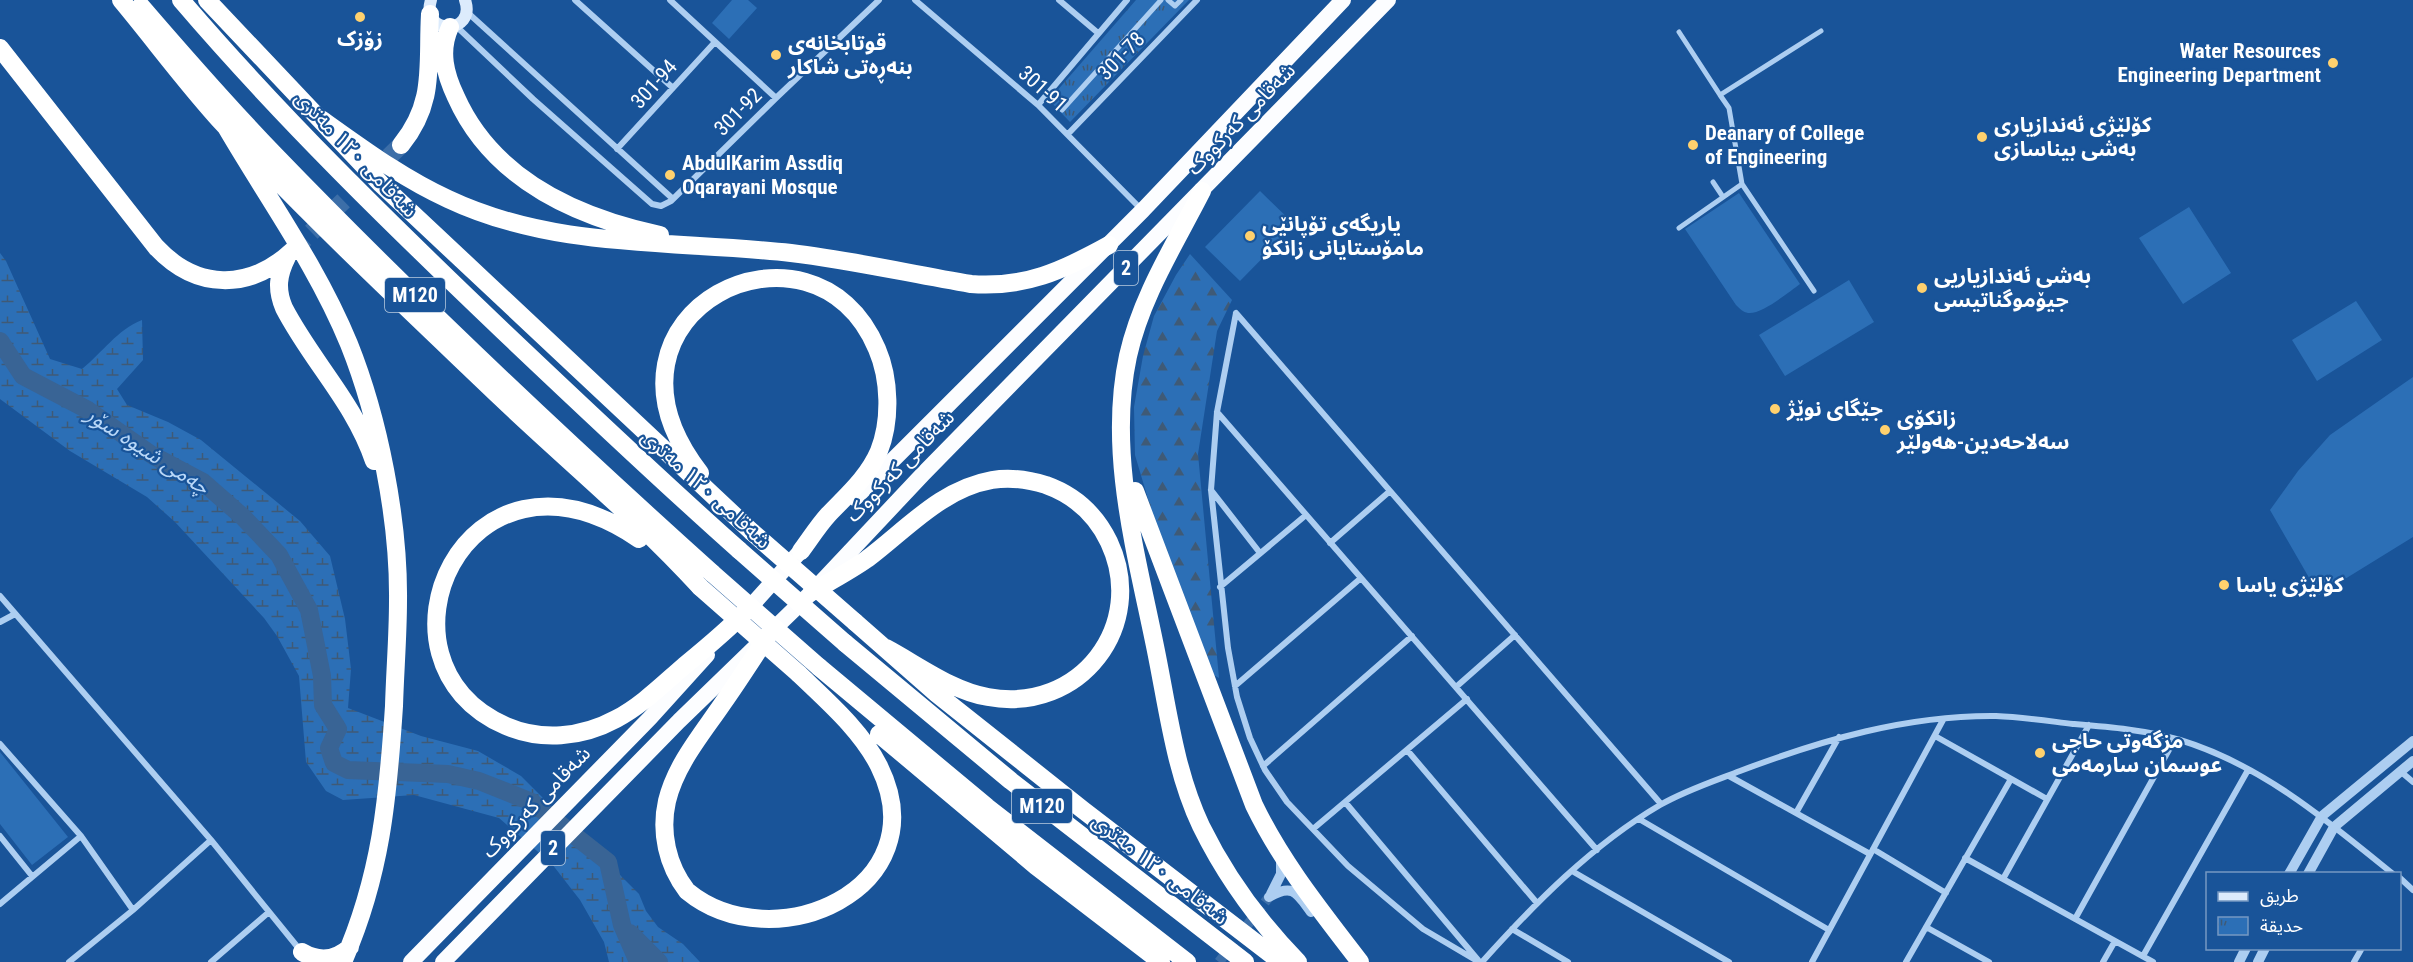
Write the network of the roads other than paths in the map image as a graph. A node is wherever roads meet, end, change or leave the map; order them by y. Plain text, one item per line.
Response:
1 (121, 0) edge
2 (135, 0) edge
3 (181, 0) edge
4 (207, 0) edge
5 (575, 0) edge
6 (670, 0) edge
7 (879, 0) edge
8 (1059, 0) edge
9 (1127, 0) edge
10 (1161, 0) edge
11 (1168, 0) edge
12 (1181, 0) edge
13 (1197, 0) edge
14 (1343, 0) edge
15 (1388, 0) edge
16 (920, 2) edge
17 (583, 3) edge
18 (467, 4) edge
19 (431, 7) edge
20 (453, 26) junction
21 (1821, 31) dead end
22 (1679, 32) dead end
23 (1098, 33) junction
24 (715, 42) junction
25 (0, 48) edge
26 (673, 88) junction
27 (1720, 95) junction
28 (776, 98) junction
29 (1038, 105) junction
30 (1062, 110) dead end
31 (321, 119) junction
32 (226, 127) junction
33 (1068, 134) junction
34 (401, 146) tunnel mouth
35 (617, 149) junction
36 (1713, 182) dead end
37 (1742, 184) junction
38 (1202, 191) junction
39 (1723, 197) junction
40 (674, 199) junction
41 (1143, 210) junction
42 (1679, 228) dead end
43 (1109, 245) junction
44 (757, 250) junction
45 (1814, 291) dead end
46 (1217, 412) junction
47 (1122, 434) junction
48 (1211, 490) junction
49 (1390, 491) junction
50 (391, 513) junction
51 (1306, 515) junction
52 (752, 532) junction
53 (1330, 543) junction
54 (801, 551) junction
55 (1260, 553) junction
56 (1361, 578) junction
57 (706, 580) junction
58 (1220, 587) junction
59 (812, 592) junction
60 (0, 596) edge
61 (748, 609) junction
62 (15, 614) junction
63 (0, 622) edge
64 (771, 631) junction
65 (1515, 635) junction
66 (1412, 636) junction
67 (886, 648) junction
68 (799, 674) junction
69 (1235, 686) junction
70 (1456, 687) junction
71 (1467, 699) junction
72 (1943, 720) junction
73 (2089, 725) junction
74 (1935, 736) junction
75 (1839, 737) junction
76 (2175, 739) junction
77 (2413, 741) edge
78 (0, 744) edge
79 (1407, 750) junction
80 (2413, 760) edge
81 (1263, 766) junction
82 (2248, 770) junction
83 (2400, 771) junction
84 (1729, 776) junction
85 (2011, 779) junction
86 (2413, 782) edge
87 (2047, 799) junction
88 (1345, 802) junction
89 (1661, 804) junction
90 (1796, 813) junction
91 (2322, 816) junction
92 (1639, 819) junction
93 (2334, 826) junction
94 (1313, 829) junction
95 (0, 836) edge
96 (81, 836) junction
97 (211, 840) junction
98 (1598, 850) junction
99 (1872, 852) junction
100 (1280, 853) junction
101 (1965, 858) junction
102 (1572, 871) junction
103 (2290, 872) edge
104 (2309, 872) edge
105 (2392, 872) edge
106 (32, 876) junction
107 (2002, 879) junction
108 (2401, 881) edge
109 (2413, 890) edge
110 (1946, 893) junction
111 (1537, 903) junction
112 (0, 904) edge
113 (133, 910) junction
114 (268, 912) junction
115 (2075, 919) junction
116 (1926, 927) junction
117 (1512, 929) junction
118 (1829, 930) junction
119 (794, 933) dead end
120 (771, 936) dead end
121 (2115, 941) junction
122 (346, 954) edge
123 (2143, 956) junction
124 (305, 957) edge
125 (69, 962) edge
126 (211, 962) edge
127 (411, 962) edge
128 (443, 962) edge
129 (1161, 962) edge
130 (1187, 962) edge
131 (1245, 962) edge
132 (1281, 962) edge
133 (1298, 962) edge
134 (1351, 962) edge
135 (1360, 962) edge
136 (1480, 962) edge
137 (1568, 962) edge
138 (1729, 962) edge
139 (1812, 962) edge
140 (1906, 962) edge
141 (1989, 962) edge
142 (2103, 962) edge
143 (2153, 962) edge

1 - 32 highway
2 - 57 highway, M120
3 - 131 highway, شەقامی ١٢٠ مەتری / M120, bridge
4 - 31 highway
5 - 17 street
6 - 24 street
7 - 28 street, 301-92
8 - 23 street
9 - 23 street
10 - 30 street
11 - 12 street
13 - 33 street, 301-78
14 - 41 highway, شەقامی کەرکووک / 2
15 - 38 highway, شەقامی کەرکووک / 2
16 - 29 street, 301-91
17 - 26 street
18 - 20 main road
18 - 35 street
19 - 20 main road
19 - 34 highway
20 - 40 street
20 - 44 highway
21 - 27 street
22 - 27 street
23 - 29 street
24 - 26 street, 301-94
24 - 28 street
25 - 50 highway
26 - 35 street, 301-94
27 - 37 street
28 - 40 street, 301-92
29 - 33 street, 301-91
31 - 44 highway
31 - 52 highway
32 - 50 highway
32 - 57 highway
33 - 41 street, 301-91
35 - 40 street
36 - 39 street
37 - 39 street
37 - 45 street
38 - 47 highway
38 - 59 highway, شەقامی کەرکووک / 2
39 - 42 street
41 - 43 highway, شەقامی کەرکووک / 2
43 - 44 highway
43 - 54 highway, شەقامی کەرکووک / 2
46 - 48 street
46 - 49 street
46 - 51 street
47 - 100 highway
47 - 133 highway
48 - 55 street
48 - 58 street
49 - 53 street
49 - 65 street
50 - 122 highway
51 - 53 street
51 - 55 street
52 - 54 highway
52 - 67 highway, bridge
53 - 56 street
54 - 61 highway, شەقامی کەرکووک / 2
55 - 58 street
56 - 66 street
56 - 69 street
57 - 61 highway
57 - 68 highway, bridge
57 - 130 highway, M120, bridge
58 - 69 street
59 - 64 highway, شەقامی کەرکووک / 2
59 - 67 highway
60 - 62 street
61 - 127 highway, شەقامی کەرکووک / 2
62 - 63 street
62 - 97 street
64 - 120 highway
64 - 128 highway, شەقامی کەرکووک / 2
65 - 70 street
65 - 89 street
66 - 70 street
66 - 81 street
67 - 132 highway
68 - 119 highway
68 - 129 highway
69 - 81 street
70 - 71 street
71 - 79 street
71 - 98 street
72 - 73 street
72 - 74 street
72 - 75 street
73 - 76 street
73 - 87 street
74 - 85 street
74 - 99 street
75 - 84 street
75 - 90 street
76 - 82 street
76 - 115 street
77 - 91 street
78 - 96 street
79 - 88 street
79 - 111 street
80 - 83 street
81 - 94 street
82 - 91 street
82 - 123 street
83 - 86 street
83 - 93 street
84 - 89 street
84 - 90 street
85 - 87 street
85 - 101 street
87 - 107 street
88 - 94 street
88 - 136 street
89 - 92 street
90 - 99 street
91 - 93 street
91 - 103 street
92 - 98 street
92 - 118 street
93 - 104 street
93 - 105 street
94 - 136 street
95 - 106 street
96 - 106 street
96 - 113 street
97 - 113 street
97 - 114 street
98 - 102 street
99 - 110 street
99 - 118 street
100 - 134 street
100 - 135 highway
101 - 107 street
101 - 110 street
102 - 111 street
102 - 138 street
106 - 112 street
107 - 115 street
108 - 109 street
110 - 116 street
111 - 117 street
113 - 125 street
114 - 124 street
114 - 126 street
115 - 121 street
116 - 140 street
116 - 141 street
117 - 136 street
117 - 137 street
118 - 139 street
121 - 123 street
121 - 142 street
122 - 124 highway
123 - 143 street

